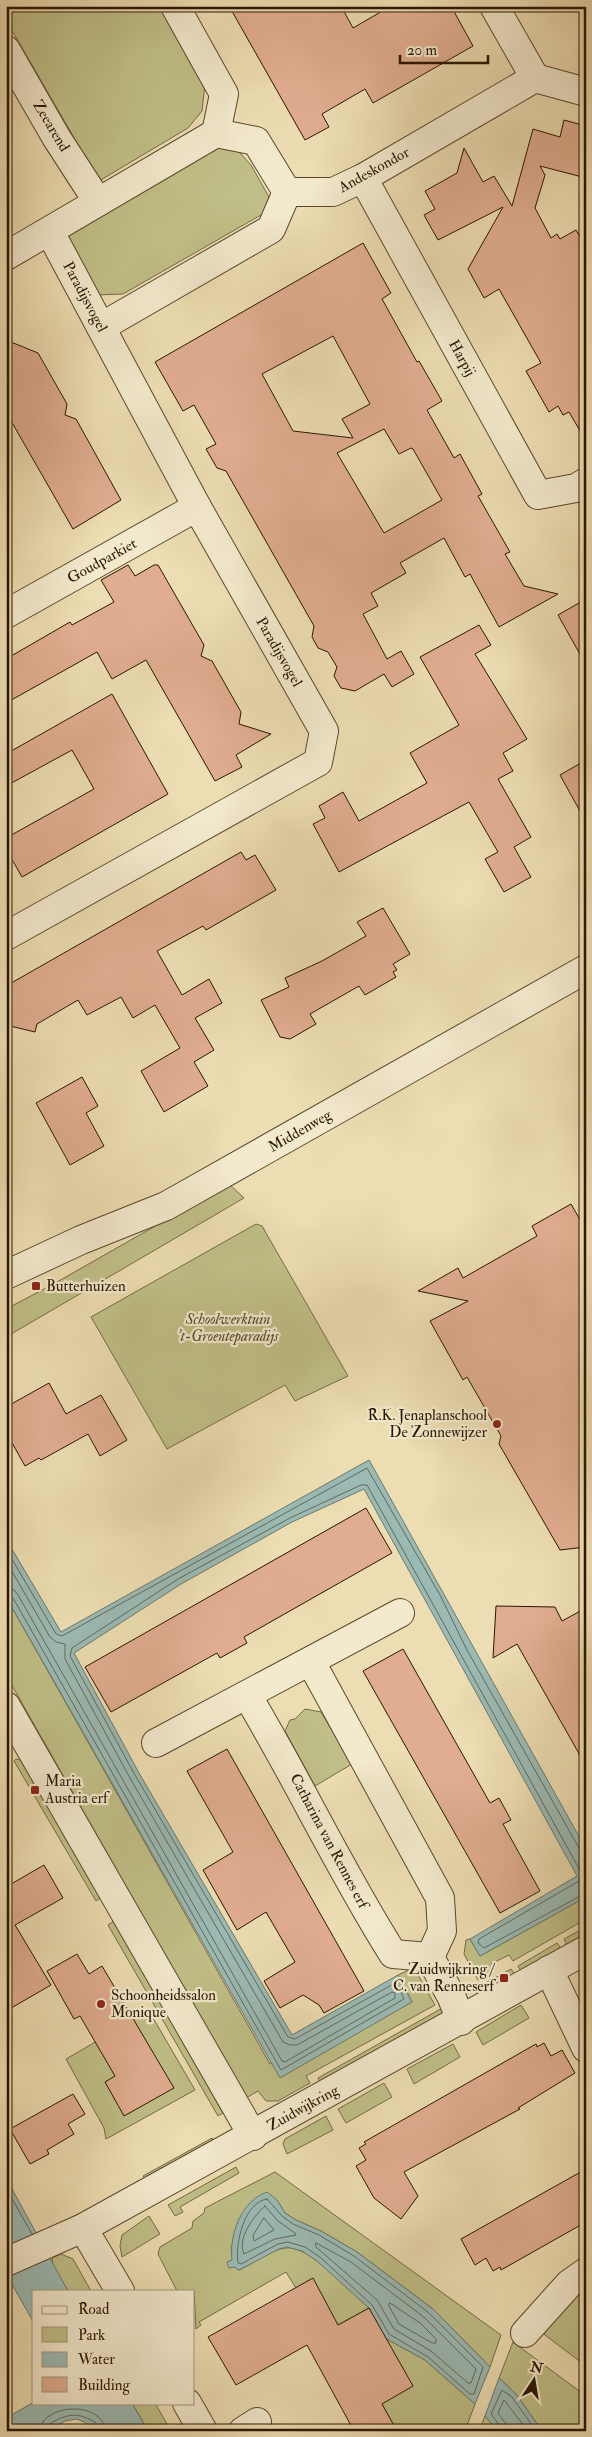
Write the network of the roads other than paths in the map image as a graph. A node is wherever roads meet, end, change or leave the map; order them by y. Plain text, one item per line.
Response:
1 (175, 6) edge
2 (494, 6) edge
3 (6, 50) edge
4 (535, 78) junction
5 (586, 92) edge
6 (216, 132) junction
7 (363, 178) junction
8 (287, 192) junction
9 (98, 202) junction
10 (50, 232) junction
11 (6, 256) edge
12 (101, 327) junction
13 (586, 482) edge
14 (197, 507) junction
15 (6, 614) edge
16 (6, 936) edge
17 (586, 969) edge
18 (6, 1275) edge
19 (400, 1613) dead end
20 (311, 1662) junction
21 (247, 1694) junction
22 (6, 1706) edge
23 (156, 1743) dead end
24 (586, 1950) edge
25 (430, 1957) junction
26 (549, 1970) junction
27 (460, 2021) junction
28 (586, 2048) edge
29 (253, 2136) junction
30 (83, 2228) junction
31 (6, 2262) edge
32 (586, 2272) edge
33 (119, 2290) edge
34 (525, 2333) dead end
35 (188, 2404) edge
36 (203, 2431) edge

1 - 6 street
2 - 4 street
3 - 9 street, Zeearend
4 - 5 street
4 - 7 street, Andeskondor
6 - 8 street
6 - 9 street
7 - 8 street, Andeskondor
7 - 13 street, Harpij
8 - 12 street
9 - 10 street
10 - 11 street
10 - 12 street, Paradijsvogel
12 - 14 street, Paradijsvogel
14 - 15 street, Goudparkiet
14 - 16 street, Paradijsvogel
17 - 18 street, Middenweg
19 - 20 street
20 - 21 street
20 - 25 street
21 - 23 street
21 - 25 street, Catharina van Rennes erf
22 - 29 street
24 - 26 street, Zuidwijkring
25 - 27 street
26 - 27 street, Zuidwijkring
26 - 28 street
27 - 29 street, Zuidwijkring
29 - 30 street, Zuidwijkring
30 - 31 street, Zuidwijkring
30 - 33 street
32 - 34 street
35 - 36 street

